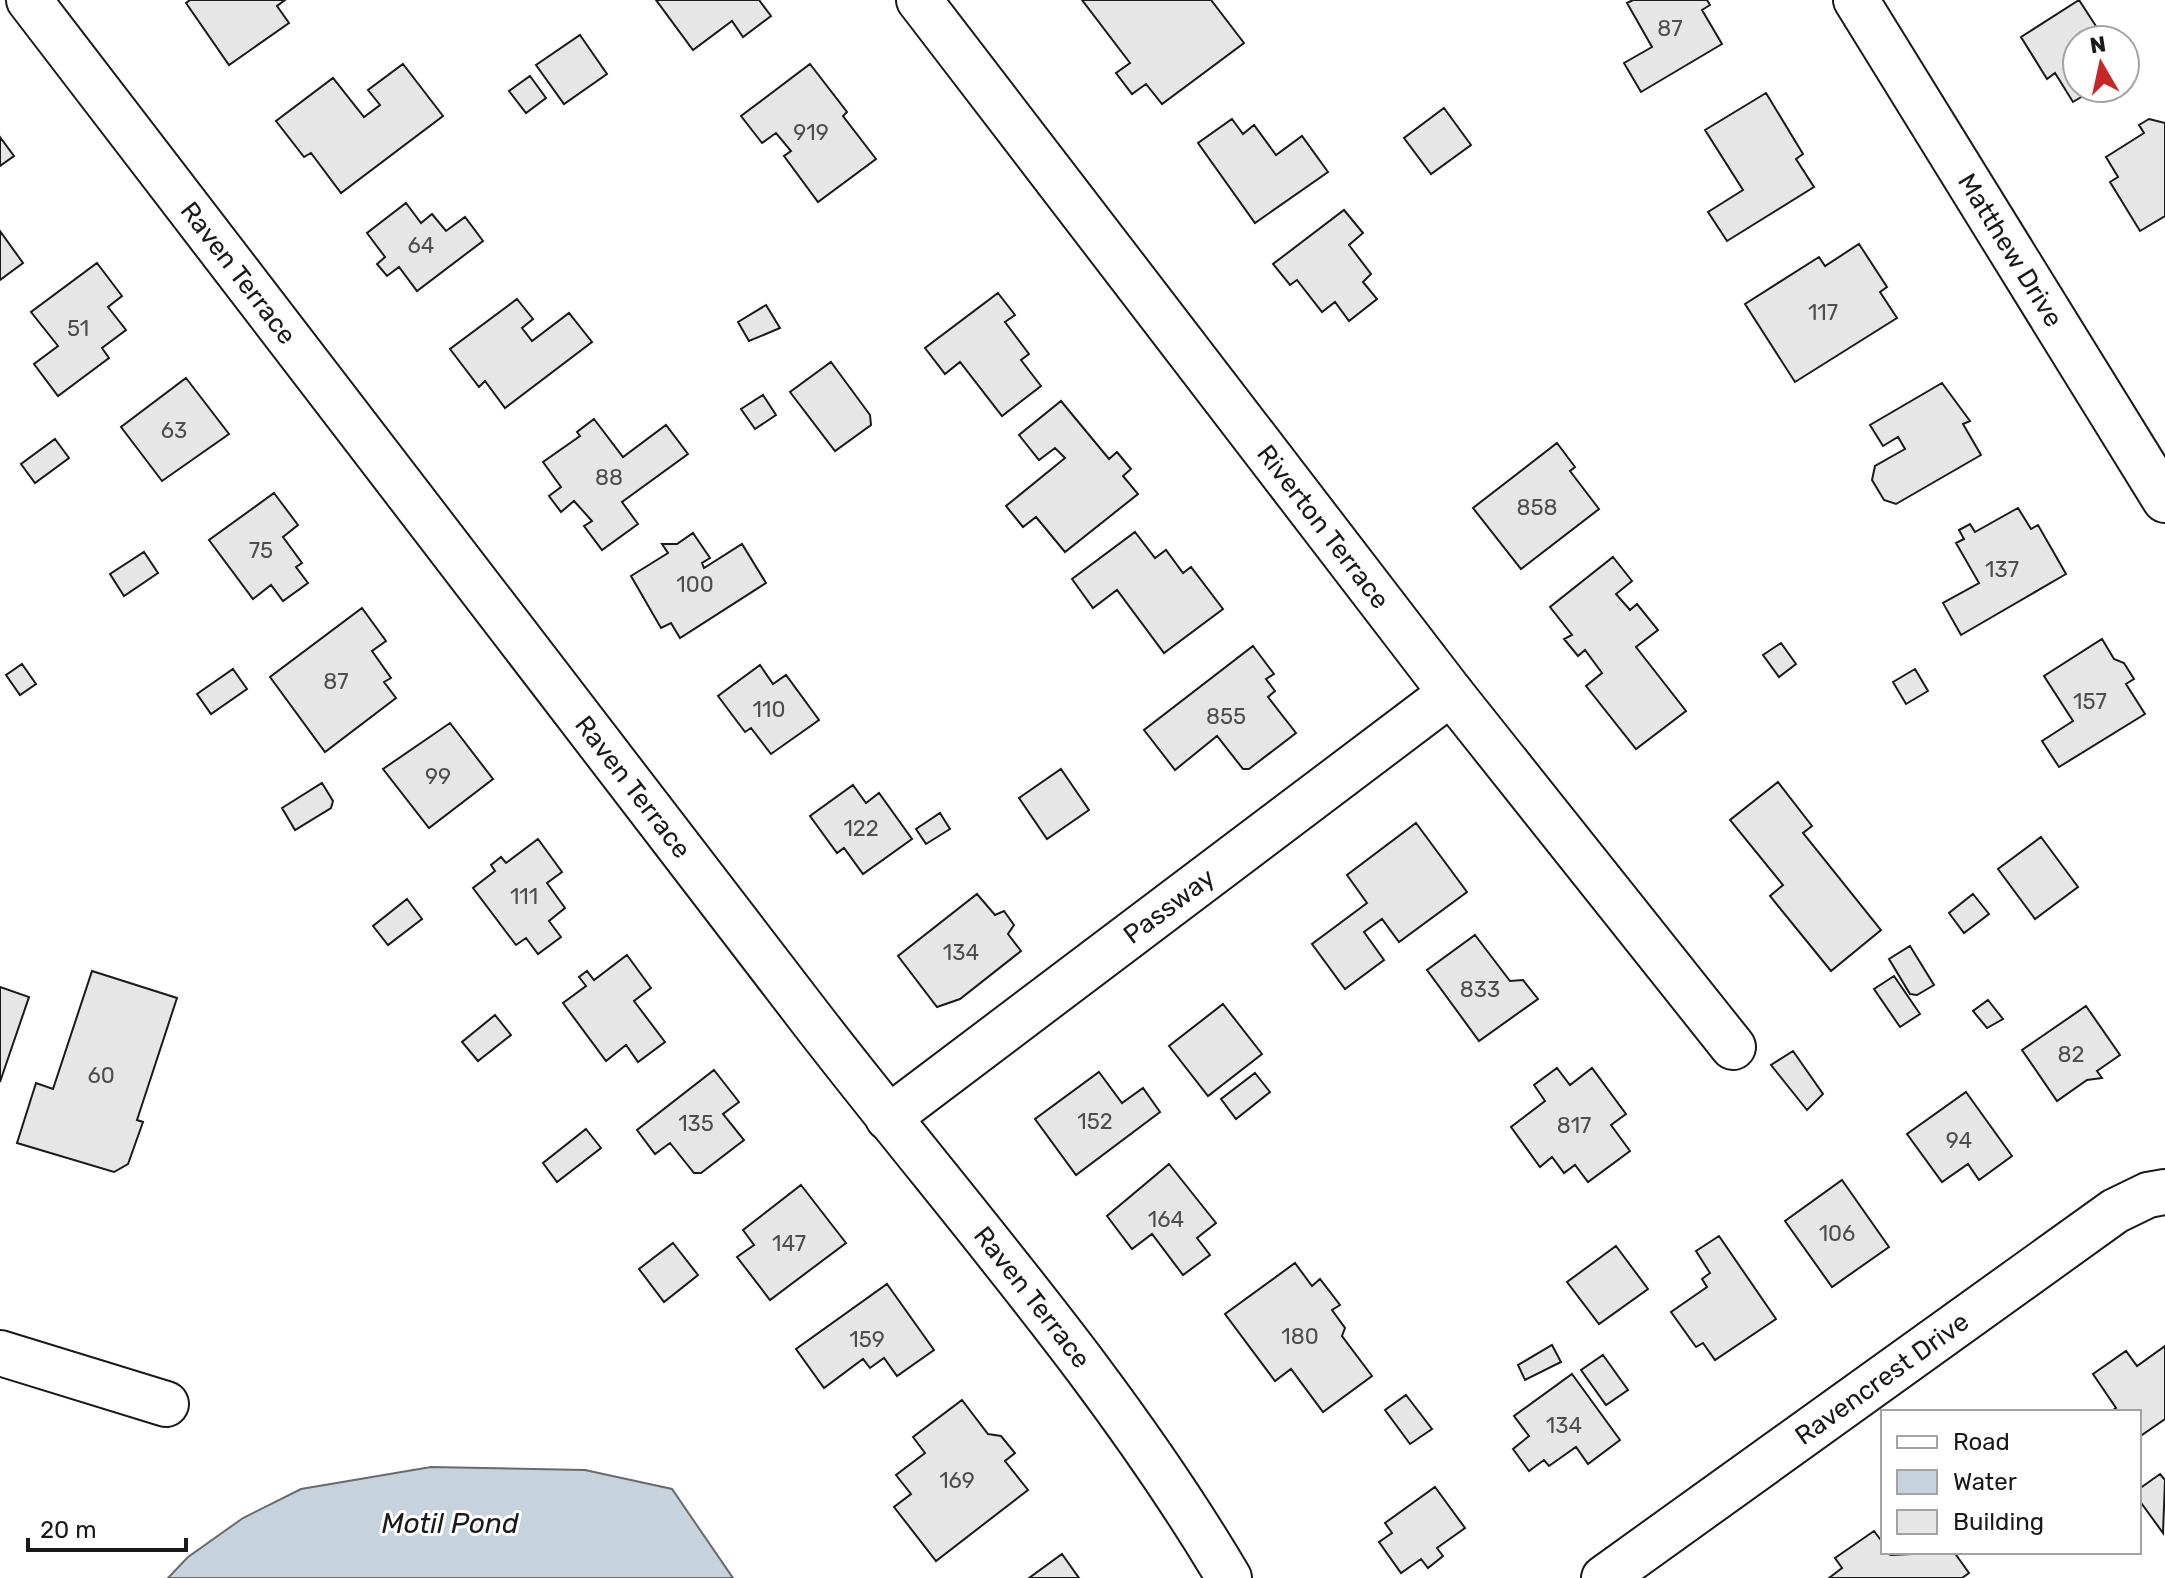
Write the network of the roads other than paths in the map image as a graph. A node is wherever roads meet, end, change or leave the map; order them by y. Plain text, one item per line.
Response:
1 (29, 0) edge
2 (919, 0) edge
3 (1856, 0) edge
4 (2165, 500) edge
5 (1451, 693) junction
6 (1733, 1047) dead end
7 (888, 1118) junction
8 (2165, 1192) edge
9 (0, 1353) edge
10 (166, 1404) dead end
11 (1229, 1578) edge
12 (1604, 1578) edge

1 - 7 street, Raven Terrace
2 - 5 street, Riverton Terrace
3 - 4 street, Matthew Drive
5 - 6 street, Riverton Terrace
5 - 7 street, Passway
7 - 11 street, Raven Terrace
8 - 12 street, Ravencrest Drive
9 - 10 street

